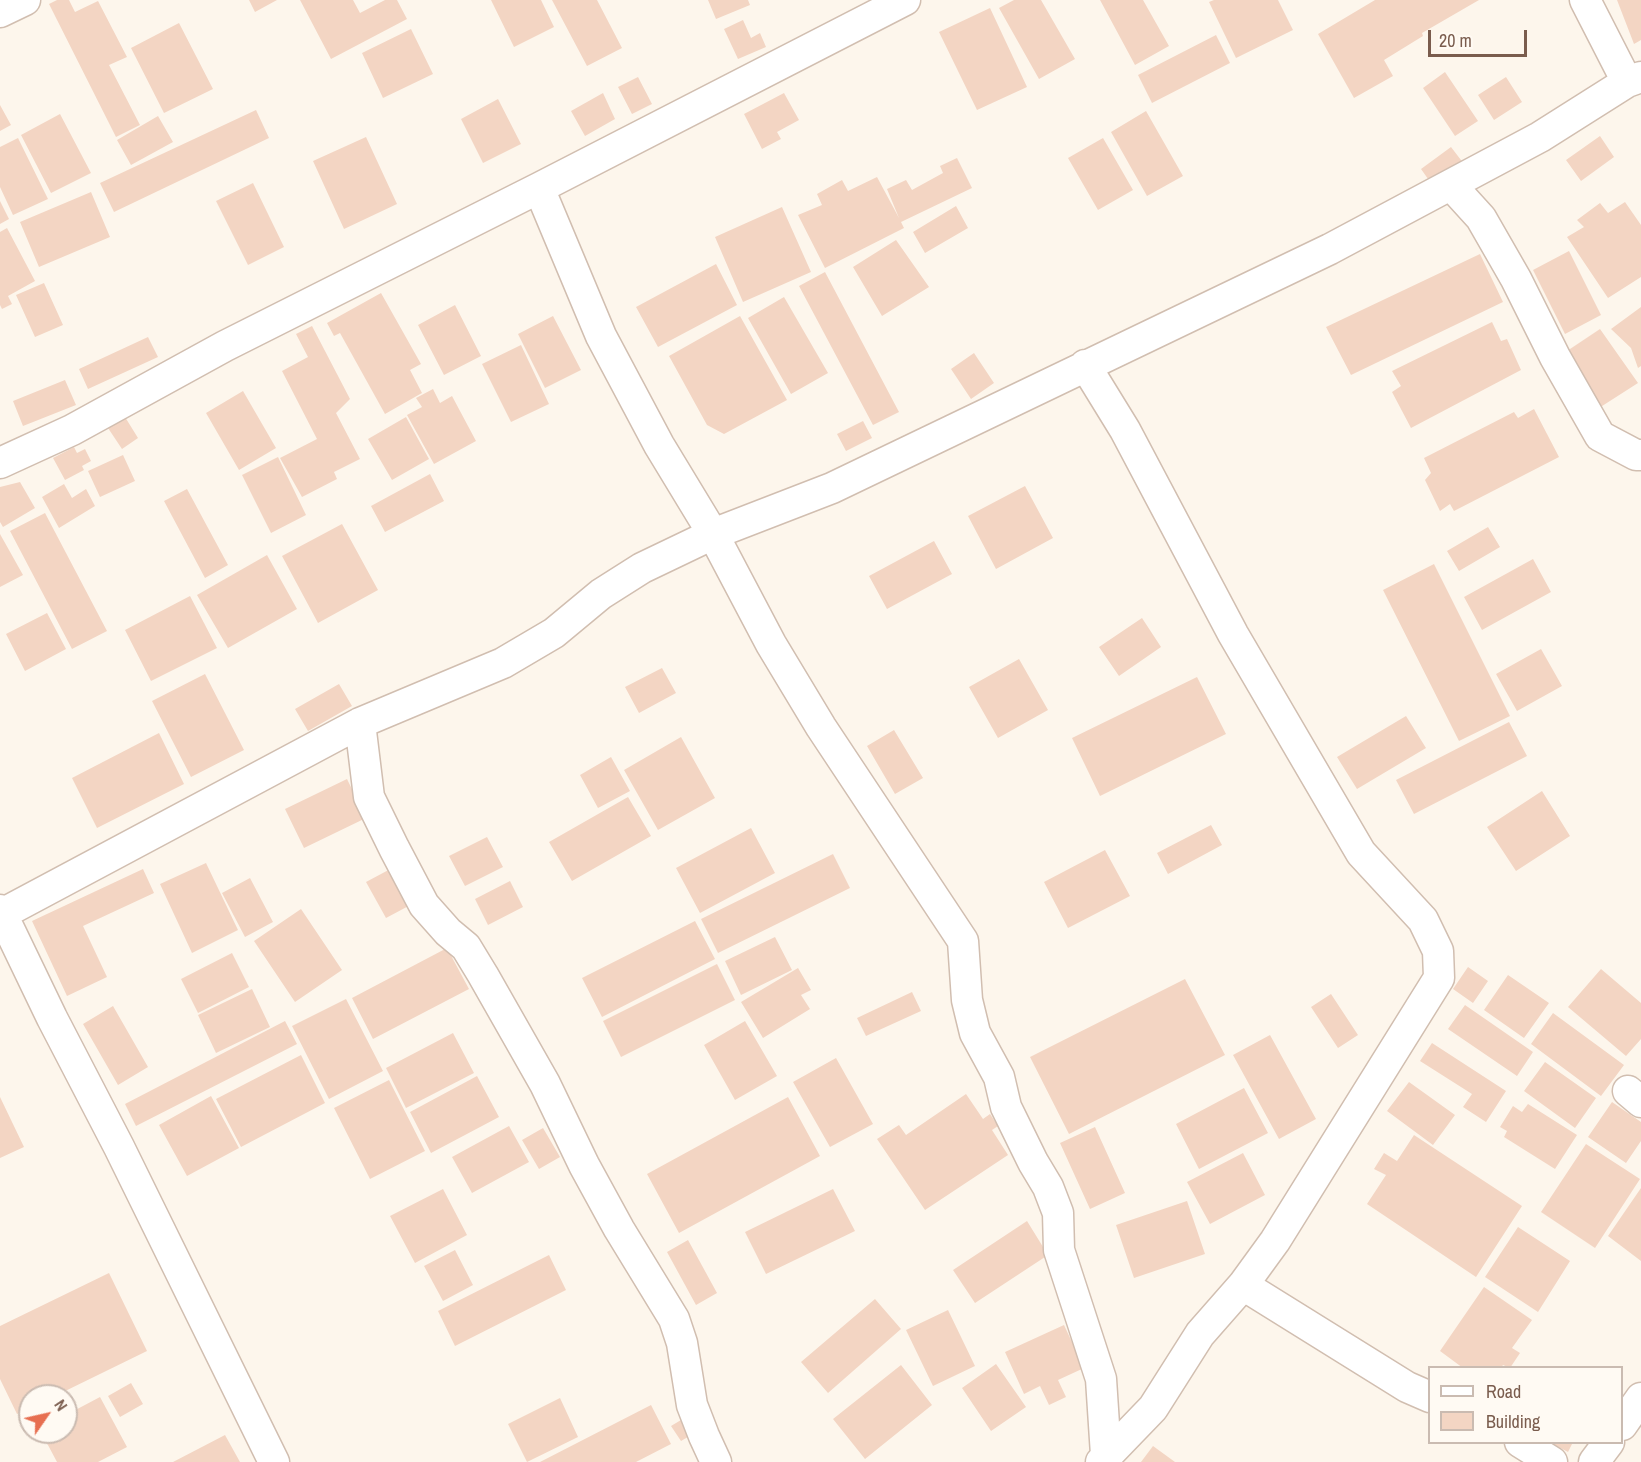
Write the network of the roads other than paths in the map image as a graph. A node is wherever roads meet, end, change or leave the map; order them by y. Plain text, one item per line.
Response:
1 (25, 0) edge
2 (905, 0) edge
3 (1585, 0) edge
4 (0, 12) edge
5 (1634, 79) edge
6 (1451, 185) junction
7 (539, 188) junction
8 (1085, 365) junction
9 (1641, 455) edge
10 (0, 463) edge
11 (713, 534) junction
12 (360, 723) junction
13 (1, 912) edge
14 (1243, 1285) junction
15 (1428, 1396) edge
16 (1641, 1398) edge
17 (1623, 1424) edge
18 (1522, 1444) edge
19 (1608, 1444) edge
20 (1103, 1459) edge
21 (274, 1462) edge
22 (716, 1462) edge
23 (1552, 1462) edge
24 (1594, 1462) edge

1 - 4 street
2 - 7 street
3 - 5 street
5 - 6 street
6 - 8 street
6 - 9 street
7 - 10 street
7 - 11 street
8 - 11 street
8 - 14 street
11 - 12 street
11 - 20 street
12 - 13 street
12 - 22 street
13 - 21 street
14 - 15 street
14 - 20 street
16 - 17 street
18 - 23 street
19 - 24 street

